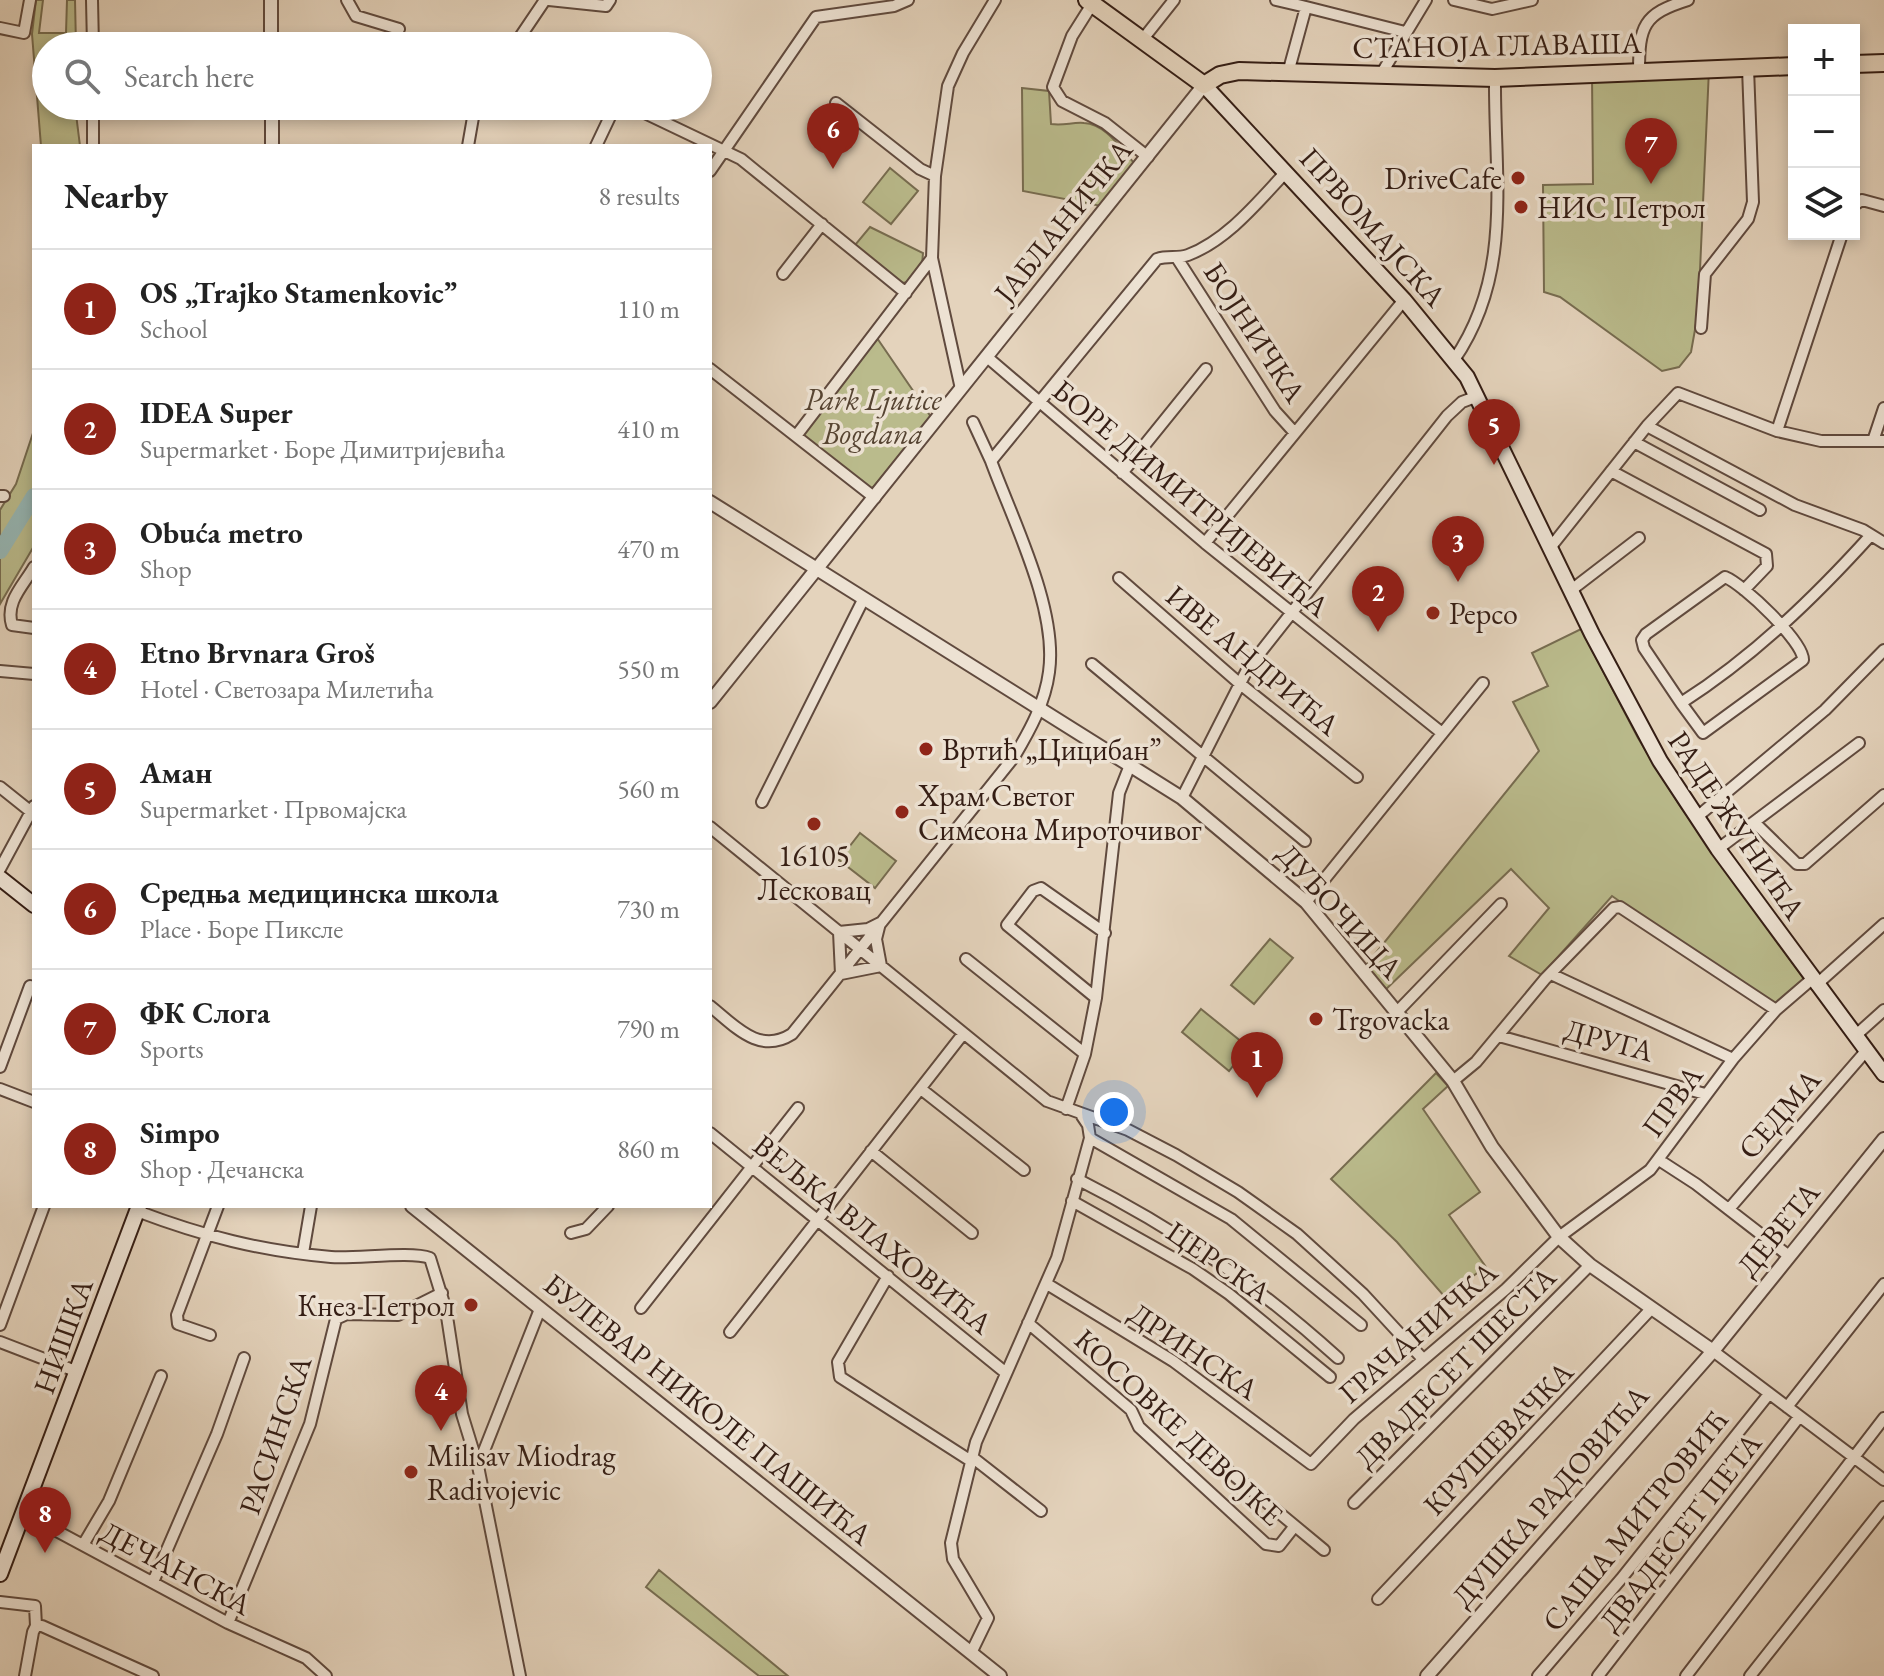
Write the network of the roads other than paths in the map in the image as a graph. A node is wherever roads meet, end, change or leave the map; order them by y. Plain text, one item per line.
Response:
1 (30, 0) edge
2 (92, 0) edge
3 (271, 0) edge
4 (347, 0) edge
5 (547, 0) edge
6 (610, 0) edge
7 (908, 0) edge
8 (995, 0) edge
9 (1174, 0) edge
10 (1276, 0) edge
11 (1426, 0) edge
12 (1454, 0) edge
13 (1532, 0) edge
14 (1688, 0) edge
15 (1092, 1) edge
16 (1306, 7) junction
17 (0, 28) edge
18 (399, 29) dead end
19 (93, 32) edge
20 (271, 32) edge
21 (524, 32) edge
22 (1405, 32) junction
23 (1143, 39) junction
24 (1884, 63) edge
25 (1860, 64) edge
26 (1788, 66) edge
27 (1748, 68) junction
28 (1639, 72) junction
29 (1288, 73) junction
30 (1380, 76) junction
31 (1495, 78) junction
32 (1204, 85) junction
33 (836, 103) dead end
34 (93, 120) edge
35 (272, 120) edge
36 (473, 120) edge
37 (608, 120) edge
38 (661, 120) edge
39 (93, 144) edge
40 (272, 144) edge
41 (468, 144) edge
42 (597, 144) edge
43 (723, 148) junction
44 (1148, 157) junction
45 (712, 167) edge
46 (1285, 173) junction
47 (935, 176) junction
48 (1860, 201) edge
49 (1884, 206) edge
50 (822, 224) junction
51 (1840, 240) edge
52 (932, 258) junction
53 (1177, 258) junction
54 (783, 274) dead end
55 (906, 293) junction
56 (1404, 300) junction
57 (1701, 328) dead end
58 (987, 357) junction
59 (1454, 360) junction
60 (1206, 369) dead end
61 (712, 371) edge
62 (961, 389) junction
63 (1478, 396) junction
64 (1040, 403) junction
65 (1884, 408) edge
66 (973, 422) dead end
67 (1647, 426) junction
68 (1777, 431) junction
69 (1294, 432) junction
70 (796, 436) junction
71 (1879, 441) edge
72 (1634, 442) junction
73 (991, 461) junction
74 (1611, 471) junction
75 (1122, 473) junction
76 (875, 498) junction
77 (712, 503) edge
78 (1760, 510) dead end
79 (1871, 535) junction
80 (1639, 538) dead end
81 (1205, 543) junction
82 (1884, 543) edge
83 (1550, 548) junction
84 (32, 570) edge
85 (815, 571) junction
86 (1119, 578) dead end
87 (1744, 590) junction
88 (1570, 591) junction
89 (863, 600) junction
90 (1290, 612) junction
91 (1782, 626) junction
92 (32, 628) edge
93 (1884, 650) edge
94 (1092, 664) dead end
95 (0, 671) edge
96 (32, 674) edge
97 (1239, 683) junction
98 (1483, 683) dead end
99 (712, 700) edge
100 (1681, 703) junction
101 (1040, 709) junction
102 (1442, 733) junction
103 (1859, 743) dead end
104 (1201, 756) junction
105 (1130, 765) junction
106 (1357, 777) dead end
107 (0, 787) edge
108 (1884, 795) edge
109 (1182, 798) junction
110 (762, 802) dead end
111 (32, 808) edge
112 (1697, 817) junction
113 (1755, 823) junction
114 (712, 829) edge
115 (1305, 841) dead end
116 (1718, 849) junction
117 (0, 869) edge
118 (0, 878) edge
119 (1306, 902) junction
120 (32, 903) edge
121 (1501, 904) dead end
122 (880, 923) junction
123 (1884, 924) edge
124 (839, 932) junction
125 (1105, 933) junction
126 (860, 949) junction
127 (966, 959) dead end
128 (881, 966) junction
129 (841, 974) junction
130 (1553, 975) junction
131 (1814, 982) junction
132 (30, 986) dead end
133 (1096, 998) junction
134 (712, 1008) edge
135 (1776, 1010) junction
136 (1884, 1010) edge
137 (1397, 1012) junction
138 (963, 1034) junction
139 (1499, 1036) junction
140 (1855, 1036) junction
141 (1866, 1051) junction
142 (1085, 1054) junction
143 (1733, 1059) junction
144 (0, 1067) edge
145 (1884, 1074) edge
146 (1453, 1081) junction
147 (0, 1089) edge
148 (921, 1089) junction
149 (1705, 1094) junction
150 (32, 1101) edge
151 (798, 1108) dead end
152 (1066, 1109) junction
153 (1082, 1116) junction
154 (712, 1135) edge
155 (1090, 1138) junction
156 (1884, 1139) edge
157 (871, 1151) junction
158 (1659, 1160) junction
159 (752, 1166) junction
160 (1024, 1170) dead end
161 (1077, 1179) junction
162 (1072, 1201) junction
163 (43, 1208) edge
164 (217, 1208) edge
165 (311, 1208) edge
166 (414, 1208) edge
167 (606, 1208) edge
168 (138, 1209) edge
169 (1729, 1209) junction
170 (817, 1218) junction
171 (571, 1233) dead end
172 (972, 1233) dead end
173 (206, 1236) junction
174 (1559, 1237) junction
175 (303, 1253) junction
176 (1789, 1256) junction
177 (1590, 1265) junction
178 (888, 1276) junction
179 (1047, 1284) junction
180 (1884, 1284) edge
181 (442, 1293) junction
182 (641, 1308) dead end
183 (540, 1309) junction
184 (1651, 1309) junction
185 (1028, 1323) junction
186 (0, 1325) edge
187 (1361, 1325) dead end
188 (730, 1332) dead end
189 (210, 1335) dead end
190 (0, 1342) edge
191 (1713, 1351) junction
192 (244, 1358) dead end
193 (1338, 1358) dead end
194 (1422, 1358) junction
195 (78, 1372) junction
196 (1006, 1373) junction
197 (161, 1376) dead end
198 (1330, 1377) dead end
199 (1769, 1394) junction
200 (1787, 1407) junction
201 (1799, 1417) junction
202 (1884, 1418) edge
203 (1852, 1457) junction
204 (971, 1459) junction
205 (1310, 1464) joint
206 (478, 1466) junction
207 (1225, 1468) dead end
208 (1884, 1480) edge
209 (1354, 1503) dead end
210 (1884, 1507) edge
211 (1041, 1511) dead end
212 (25, 1514) junction
213 (1294, 1527) junction
214 (83, 1545) junction
215 (1324, 1550) dead end
216 (0, 1572) edge
217 (153, 1582) junction
218 (1378, 1599) dead end
219 (0, 1602) edge
220 (228, 1623) junction
221 (36, 1626) junction
222 (971, 1653) junction
223 (25, 1676) edge
224 (153, 1676) edge
225 (326, 1676) edge
226 (520, 1676) edge
227 (1000, 1676) edge
228 (1427, 1676) edge
229 (1538, 1676) edge
230 (1598, 1676) edge
231 (1686, 1676) edge
232 (1750, 1676) edge

1 - 17 street
2 - 19 street
3 - 20 street
4 - 18 street
5 - 6 street
5 - 21 street
7 - 43 street
8 - 47 street
9 - 23 street
10 - 16 street
11 - 22 street
12 - 13 street
14 - 28 street
15 - 23 main road, ПРВОМАЈСКА
15 - 44 street
16 - 22 street
16 - 29 street
22 - 30 street
23 - 32 main road, ПРВОМАЈСКА
24 - 25 main road
26 - 27 main road, СТАНОЈА ГЛАВАША
27 - 28 main road, СТАНОЈА ГЛАВАША
27 - 57 street
28 - 31 main road, СТАНОЈА ГЛАВАША
29 - 30 main road, СТАНОЈА ГЛАВАША
29 - 32 main road, СТАНОЈА ГЛАВАША
30 - 31 main road, СТАНОЈА ГЛАВАША
31 - 59 street
32 - 44 street, ЈАБЛАНИЧКА
32 - 46 main road, ПРВОМАЈСКА
33 - 47 street
34 - 39 street
35 - 40 street
36 - 41 street
37 - 42 street
38 - 43 street
43 - 45 street
43 - 50 street
44 - 58 street, ЈАБЛАНИЧКА
46 - 53 street
46 - 56 main road, ПРВОМАЈСКА
47 - 52 street
48 - 49 street
50 - 54 street
50 - 55 street
51 - 68 street
52 - 55 street
52 - 62 street
53 - 64 street
53 - 69 street, БОЈНИЧКА
55 - 70 street
56 - 59 main road, ПРВОМАЈСКА
56 - 69 street
58 - 62 street, ЈАБЛАНИЧКА
58 - 64 street, БОРЕ ДИМИТРИЈЕВИЋА
59 - 63 main road, ПРВОМАЈСКА
60 - 75 street
61 - 70 street
62 - 76 street, ЈАБЛАНИЧКА
63 - 83 main road, ПРВОМАЈСКА
63 - 90 street
64 - 73 street
64 - 75 street, БОРЕ ДИМИТРИЈЕВИЋА
65 - 71 street
66 - 73 street
67 - 68 street
67 - 72 street
67 - 79 street
68 - 71 street
69 - 81 street
70 - 76 street
72 - 74 street
72 - 78 street
73 - 101 street
74 - 83 street
74 - 87 street
75 - 81 street, БОРЕ ДИМИТРИЈЕВИЋА
76 - 85 street, ЈАБЛАНИЧКА
77 - 85 street, ДУБОЧИЦА
79 - 82 street
79 - 91 street
80 - 88 street
81 - 90 street, БОРЕ ДИМИТРИЈЕВИЋА
83 - 88 main road, РАДЕ ЖУНИЋА
84 - 92 street
85 - 89 street, ДУБОЧИЦА
85 - 99 street, ЈАБЛАНИЧКА
86 - 97 street, ИВЕ АНДРИЋА
87 - 91 street
87 - 100 street
88 - 112 main road, РАДЕ ЖУНИЋА
89 - 101 street, ДУБОЧИЦА
89 - 110 street
90 - 97 street
90 - 102 street, БОРЕ ДИМИТРИЈЕВИЋА
91 - 100 street
91 - 100 street
93 - 112 street
94 - 104 street
95 - 96 street
97 - 104 street
97 - 106 street, ИВЕ АНДРИЋА
98 - 102 street
101 - 105 street, ДУБОЧИЦА
101 - 122 street
102 - 119 street
103 - 113 street
104 - 109 street
104 - 115 street
105 - 109 street, ДУБОЧИЦА
105 - 125 street
107 - 111 street
108 - 113 street
109 - 119 street, ДУБОЧИЦА
111 - 117 street
112 - 116 main road, РАДЕ ЖУНИЋА
113 - 116 street
114 - 124 street
116 - 131 main road, РАДЕ ЖУНИЋА
118 - 120 main road
119 - 137 street, ДУБОЧИЦА
121 - 137 street
122 - 124 street
122 - 126 street
122 - 128 street
123 - 131 street, ПРВА
124 - 126 street
124 - 129 street
125 - 133 street
125 - 133 street
126 - 128 street
126 - 129 street
127 - 142 street
128 - 129 street
128 - 138 street
129 - 134 street
130 - 135 street
130 - 139 street
130 - 143 street
131 - 135 street, ПРВА
131 - 140 main road, РАДЕ ЖУНИЋА
132 - 144 street
133 - 142 street
135 - 143 street, ПРВА
136 - 140 street
137 - 146 street, ДУБОЧИЦА
138 - 148 street
138 - 152 street
139 - 146 street
139 - 149 street, ДРУГА
140 - 141 main road, РАДЕ ЖУНИЋА
141 - 145 main road, РАДЕ ЖУНИЋА
141 - 169 street, СЕДМА
142 - 152 street
143 - 149 street, ПРВА
146 - 174 street, ДУБОЧИЦА
147 - 150 street
148 - 157 street
148 - 160 street
149 - 158 street, ПРВА
151 - 159 street
152 - 153 street
153 - 155 street
153 - 194 street
154 - 159 street, ВЕЉКА ВЛАХОВИЋА
155 - 161 street
155 - 187 street
156 - 176 street, ДЕВЕТА
157 - 170 street
157 - 172 street
158 - 169 street
158 - 174 street, ПРВА
159 - 170 street, ВЕЉКА ВЛАХОВИЋА
159 - 182 street
161 - 162 street
161 - 193 street
162 - 179 street
162 - 198 street, ЦЕРСКА
163 - 186 street
164 - 173 street
165 - 175 street
166 - 183 street, БУЛЕВАР НИКОЛЕ ПАШИЋА
167 - 171 street
168 - 173 street
168 - 195 main road, НИШКА
169 - 176 street
170 - 178 street, ВЕЉКА ВЛАХОВИЋА
170 - 188 street
173 - 175 street
173 - 189 street
174 - 177 street, ДУБОЧИЦА
174 - 194 street, ГРАЧАНИЧКА
175 - 181 street
176 - 191 street, ДЕВЕТА
177 - 184 street, ДУБОЧИЦА
177 - 209 street, ДВАДЕСЕТ ШЕСТА
178 - 196 street, ВЕЉКА ВЛАХОВИЋА
178 - 204 street
179 - 185 street
179 - 205 street, ДРИНСКА
180 - 200 street
181 - 206 street
181 - 220 street, РАСИНСКА
183 - 206 street
183 - 222 street, БУЛЕВАР НИКОЛЕ ПАШИЋА
184 - 191 street, ДУБОЧИЦА
184 - 218 street, КРУШЕВАЧКА
185 - 196 street
185 - 213 street, КОСОВКЕ ДЕВОЈКЕ
190 - 195 street
191 - 199 street, ДУБОЧИЦА
191 - 228 street, ДУШКА РАДОВИЋА
192 - 217 street
194 - 205 street, ГРАЧАНИЧКА
195 - 212 main road, НИШКА
196 - 204 street
197 - 214 street
199 - 200 street, ДУБОЧИЦА
199 - 229 street, САША МИТРОВИЋ
200 - 201 street, ДУБОЧИЦА
201 - 203 street, ДУБОЧИЦА
201 - 230 street, ДВАДЕСЕТ ПЕТА
202 - 203 street
203 - 208 street, ДУБОЧИЦА
203 - 231 street
204 - 211 street
204 - 222 street
206 - 226 street
207 - 213 street, КОСОВКЕ ДЕВОЈКЕ
210 - 232 street
212 - 214 street, ДЕЧАНСКА
212 - 216 main road, НИШКА
213 - 215 street, КОСОВКЕ ДЕВОЈКЕ
214 - 217 street, ДЕЧАНСКА
217 - 220 street, ДЕЧАНСКА
219 - 221 street
220 - 225 street, ДЕЧАНСКА
221 - 223 street
221 - 224 street
222 - 227 street, БУЛЕВАР НИКОЛЕ ПАШИЋА

